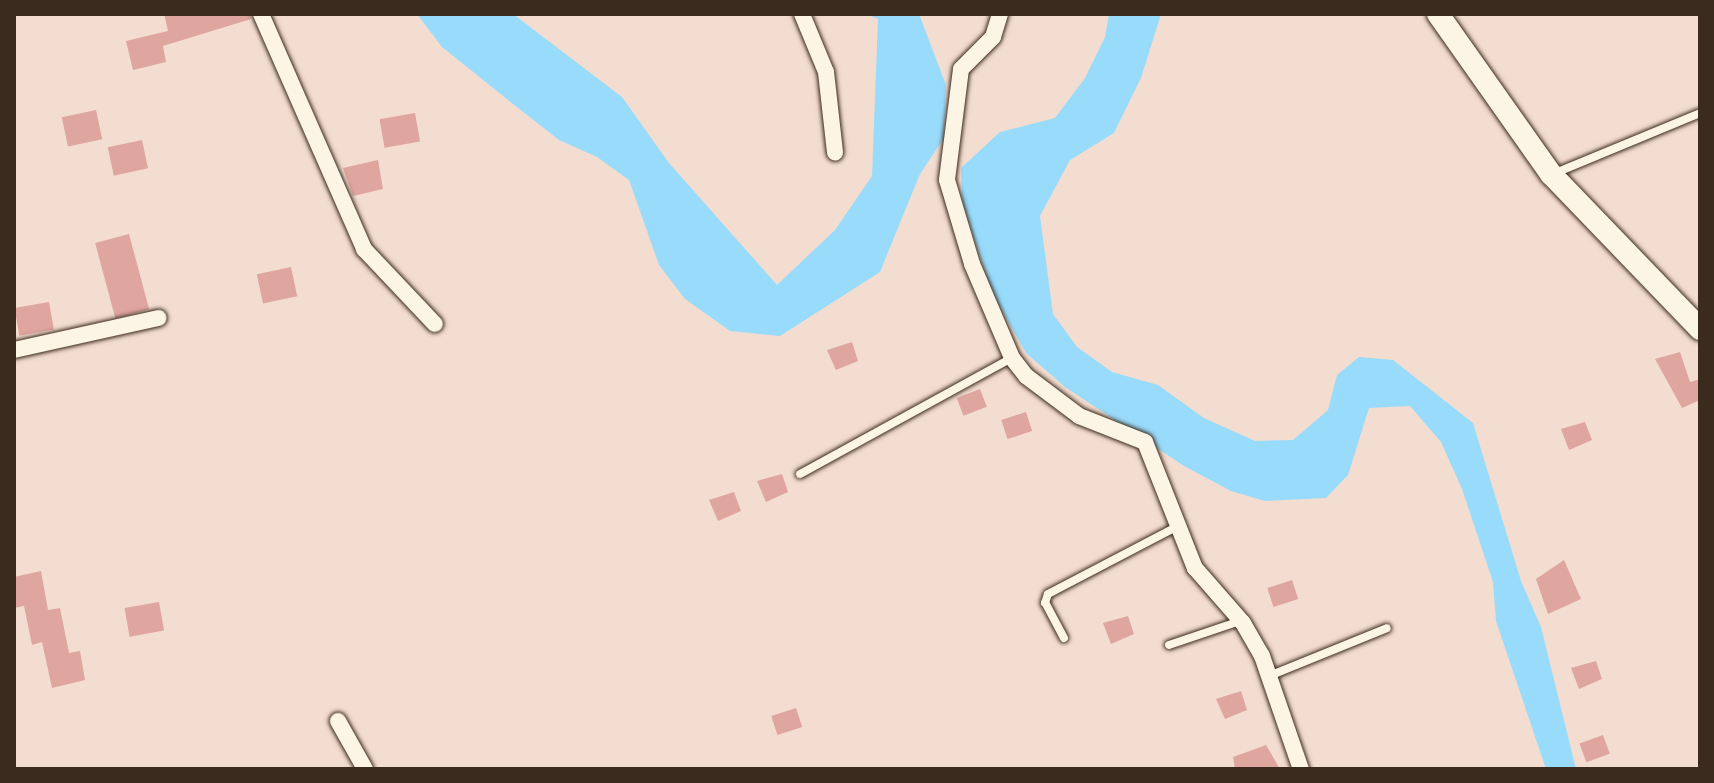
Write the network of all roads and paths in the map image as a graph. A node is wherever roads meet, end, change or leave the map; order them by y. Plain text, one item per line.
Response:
1 (261, 14) edge
2 (802, 14) edge
3 (1000, 14) edge
4 (1438, 14) edge
5 (1700, 113) edge
6 (835, 152) dead end
7 (1551, 174) junction
8 (158, 318) dead end
9 (435, 324) dead end
10 (1700, 329) edge
11 (14, 350) edge
12 (1012, 358) junction
13 (800, 474) dead end
14 (1181, 525) junction
15 (1241, 621) junction
16 (1387, 628) dead end
17 (1064, 638) dead end
18 (1169, 645) dead end
19 (1268, 676) junction
20 (338, 721) dead end
21 (365, 769) edge
22 (1301, 769) edge

1 - 9 street
2 - 6 street
3 - 12 street
4 - 7 street
5 - 7 lane
7 - 10 street
8 - 11 street
12 - 13 lane
12 - 14 street
14 - 15 street
14 - 17 lane
15 - 18 lane
15 - 19 street
16 - 19 lane
19 - 22 street
20 - 21 street

